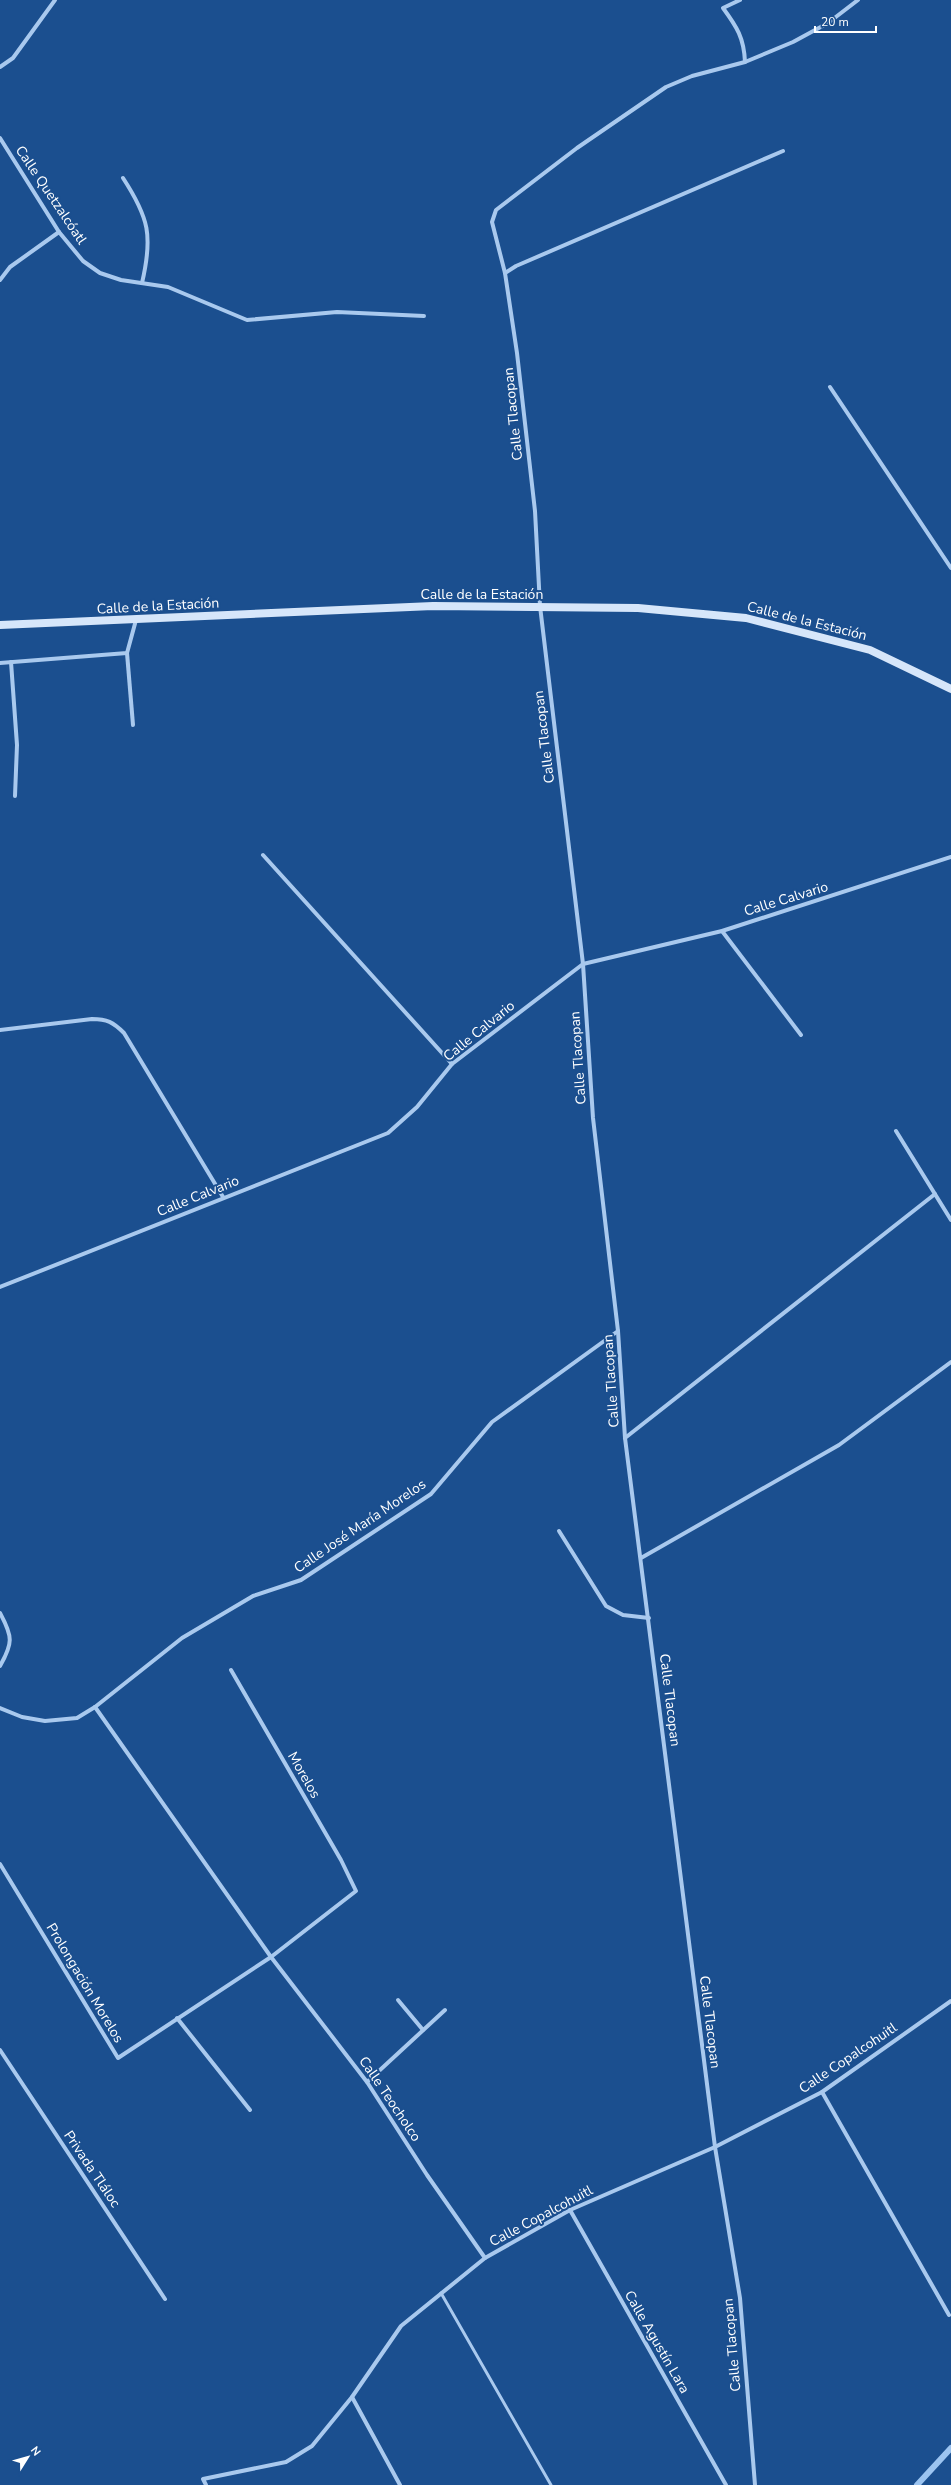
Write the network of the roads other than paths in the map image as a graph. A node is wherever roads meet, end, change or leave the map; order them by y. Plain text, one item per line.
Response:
1 (55, 0) edge
2 (740, 0) edge
3 (858, 0) edge
4 (745, 62) junction
5 (0, 67) edge
6 (0, 138) edge
7 (783, 152) dead end
8 (123, 178) dead end
9 (59, 232) junction
10 (505, 273) junction
11 (0, 280) edge
12 (142, 282) junction
13 (424, 316) dead end
14 (830, 387) dead end
15 (951, 568) edge
16 (540, 606) junction
17 (136, 620) junction
18 (0, 625) edge
19 (127, 653) junction
20 (11, 662) junction
21 (0, 663) edge
22 (951, 689) edge
23 (133, 725) dead end
24 (15, 796) dead end
25 (263, 855) dead end
26 (951, 857) edge
27 (722, 931) junction
28 (583, 964) junction
29 (0, 1030) edge
30 (801, 1035) dead end
31 (452, 1064) junction
32 (896, 1131) dead end
33 (935, 1194) junction
34 (223, 1197) junction
35 (951, 1220) edge
36 (0, 1287) edge
37 (618, 1330) junction
38 (951, 1362) edge
39 (625, 1438) junction
40 (559, 1531) dead end
41 (641, 1558) junction
42 (0, 1613) edge
43 (649, 1618) junction
44 (0, 1666) edge
45 (231, 1670) dead end
46 (95, 1707) junction
47 (0, 1708) edge
48 (0, 1864) edge
49 (356, 1891) joint
50 (271, 1957) junction
51 (398, 2000) dead end
52 (951, 2001) edge
53 (445, 2010) dead end
54 (177, 2018) junction
55 (423, 2030) junction
56 (0, 2050) edge
57 (367, 2082) junction
58 (822, 2092) junction
59 (250, 2110) dead end
60 (715, 2147) junction
61 (570, 2210) junction
62 (485, 2258) junction
63 (441, 2293) junction
64 (165, 2299) dead end
65 (949, 2315) dead end
66 (352, 2397) junction
67 (206, 2485) edge
68 (400, 2485) edge
69 (551, 2485) edge
70 (726, 2485) edge
71 (755, 2485) edge

1 - 5 street
2 - 4 street
3 - 4 street
4 - 10 street, Calle Tlacopan
6 - 9 street, Calle Quetzalcóatl
7 - 10 street
8 - 12 street
9 - 11 street
9 - 12 street, Calle Quetzalcóatl
10 - 16 street, Calle Tlacopan
12 - 13 street, Calle Quetzalcóatl
14 - 15 street
16 - 17 street, Calle de la Estación
16 - 22 street, Calle de la Estación
16 - 28 street, Calle Tlacopan
17 - 18 street, Calle de la Estación
17 - 19 street
19 - 20 street
19 - 23 street
20 - 21 street
20 - 24 street
25 - 31 street
26 - 27 street, Calle Calvario
27 - 28 street, Calle Calvario
27 - 30 street
28 - 31 street, Calle Calvario
28 - 37 street, Calle Tlacopan
29 - 34 street
31 - 34 street, Calle Calvario
32 - 33 street
33 - 35 street
33 - 39 street
34 - 36 street, Calle Calvario
37 - 39 street, Calle Tlacopan
37 - 46 street, Calle José María Morelos
38 - 41 street
39 - 41 street, Calle Tlacopan
40 - 43 street
41 - 43 street, Calle Tlacopan
42 - 44 street
43 - 60 street, Calle Tlacopan
45 - 49 street, Morelos
46 - 47 street, Calle José María Morelos
46 - 50 street, Calle Teocholco
48 - 54 street, Prolongación Morelos
49 - 50 street, Prolongación Morelos
50 - 54 street, Prolongación Morelos
50 - 57 street, Calle Teocholco
51 - 55 street
52 - 58 street, Calle Copalcohuitl
53 - 55 street
54 - 59 street
55 - 57 street
56 - 64 street, Privada Tláloc
57 - 62 street, Calle Teocholco
58 - 60 street, Calle Copalcohuitl
58 - 65 street
60 - 61 street, Calle Copalcohuitl
60 - 71 street, Calle Tlacopan
61 - 62 street, Calle Copalcohuitl
61 - 70 street, Calle Agustín Lara
62 - 63 street, Calle Copalcohuitl
63 - 66 street, Calle Copalcohuitl
63 - 69 lane
66 - 67 street, Calle Copalcohuitl
66 - 68 street

